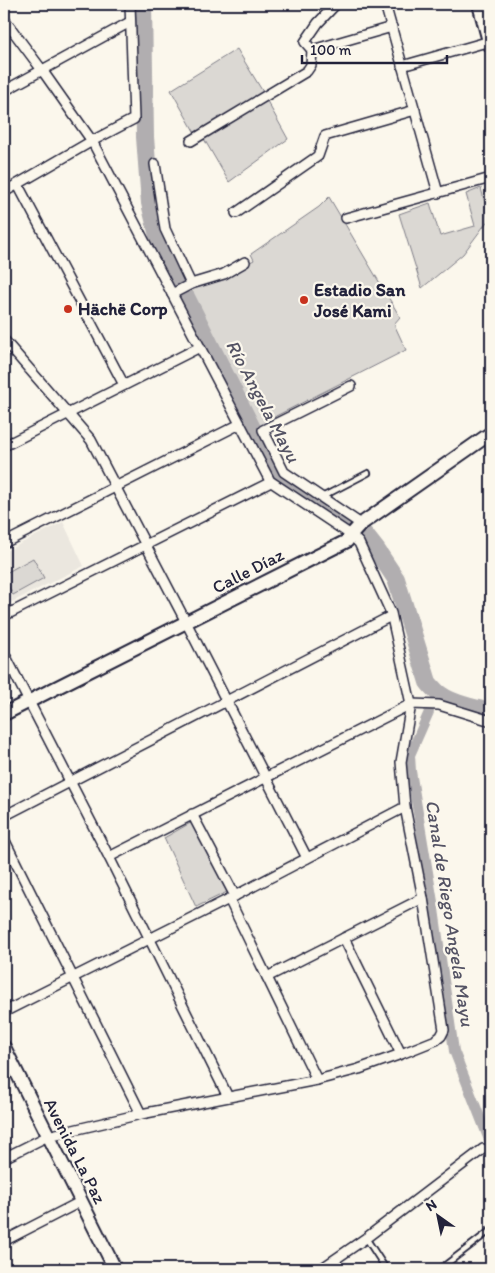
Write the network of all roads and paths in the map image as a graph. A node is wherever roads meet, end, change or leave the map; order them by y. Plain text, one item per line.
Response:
1 (130, 4) edge
2 (336, 4) edge
3 (385, 4) edge
4 (480, 4) edge
5 (4, 19) edge
6 (130, 22) junction
7 (392, 27) junction
8 (491, 43) edge
9 (312, 50) junction
10 (402, 66) junction
11 (42, 70) junction
12 (4, 91) edge
13 (415, 110) junction
14 (92, 141) junction
15 (191, 141) dead end
16 (155, 164) dead end
17 (491, 178) edge
18 (18, 185) junction
19 (4, 192) edge
20 (438, 193) junction
21 (236, 213) dead end
22 (346, 218) dead end
23 (245, 262) dead end
24 (191, 284) junction
25 (172, 294) junction
26 (4, 340) edge
27 (200, 347) junction
28 (124, 385) junction
29 (351, 386) dead end
30 (68, 414) junction
31 (240, 424) junction
32 (491, 433) edge
33 (4, 446) edge
34 (368, 473) dead end
35 (271, 482) junction
36 (116, 486) junction
37 (322, 497) junction
38 (361, 524) junction
39 (350, 535) junction
40 (4, 543) edge
41 (146, 545) junction
42 (4, 616) edge
43 (391, 616) junction
44 (186, 622) junction
45 (4, 653) edge
46 (226, 701) junction
47 (29, 702) junction
48 (411, 704) junction
49 (4, 714) edge
50 (491, 721) edge
51 (265, 778) junction
52 (70, 782) junction
53 (405, 807) junction
54 (192, 814) junction
55 (4, 816) edge
56 (4, 839) edge
57 (109, 857) junction
58 (307, 858) junction
59 (232, 898) junction
60 (423, 898) junction
61 (150, 938) junction
62 (344, 938) junction
63 (72, 977) junction
64 (267, 977) junction
65 (4, 1012) edge
66 (4, 1047) edge
67 (402, 1054) junction
68 (317, 1080) junction
69 (228, 1097) junction
70 (141, 1114) junction
71 (48, 1136) junction
72 (483, 1149) dead end
73 (4, 1158) edge
74 (80, 1202) junction
75 (491, 1230) edge
76 (366, 1238) junction
77 (4, 1241) edge
78 (115, 1269) edge
79 (321, 1269) edge
80 (386, 1269) edge
81 (440, 1269) edge

1 - 6 street
2 - 9 street
3 - 7 street
4 - 8 main road
5 - 11 street
6 - 11 street
6 - 14 street
7 - 9 street
7 - 10 street
8 - 10 street
9 - 15 street
10 - 13 street
11 - 12 street
11 - 14 street
13 - 20 street
13 - 21 street
14 - 18 street
14 - 25 street
16 - 24 street
17 - 20 street
18 - 19 street
18 - 28 street
20 - 22 street
23 - 24 street
24 - 25 street
25 - 27 street
26 - 30 street
27 - 28 street
27 - 31 street
28 - 30 street
29 - 37 street
30 - 33 street
30 - 36 street
31 - 35 street
31 - 36 street
32 - 38 street, Calle Díaz
34 - 37 lane
35 - 39 street
35 - 41 street
36 - 40 street
36 - 41 street
37 - 38 street
38 - 39 street, Calle Díaz
39 - 43 street
39 - 44 street, Calle Díaz
41 - 42 street
41 - 44 street
43 - 46 street
43 - 48 street
44 - 46 street
44 - 47 street, Calle Díaz
45 - 47 street
46 - 51 street
46 - 52 street
47 - 49 street, Calle Díaz
47 - 52 street
48 - 50 street
48 - 51 street
48 - 53 street
51 - 54 street
51 - 58 street
52 - 55 street
52 - 57 street
53 - 58 street
53 - 60 street
54 - 57 street
54 - 59 street
56 - 63 street
57 - 61 street
58 - 59 street
59 - 61 street
59 - 64 street
60 - 62 street
60 - 67 street
61 - 63 street
61 - 69 street
62 - 64 street
62 - 67 street
63 - 65 street
63 - 70 street
64 - 68 street
66 - 71 street, Avenida La Paz
67 - 68 street
68 - 69 street
69 - 70 street
70 - 71 street
71 - 73 street
71 - 74 street, Avenida La Paz
72 - 76 street
74 - 77 street
74 - 78 street, Avenida La Paz
75 - 81 lane
76 - 79 street
76 - 80 lane

